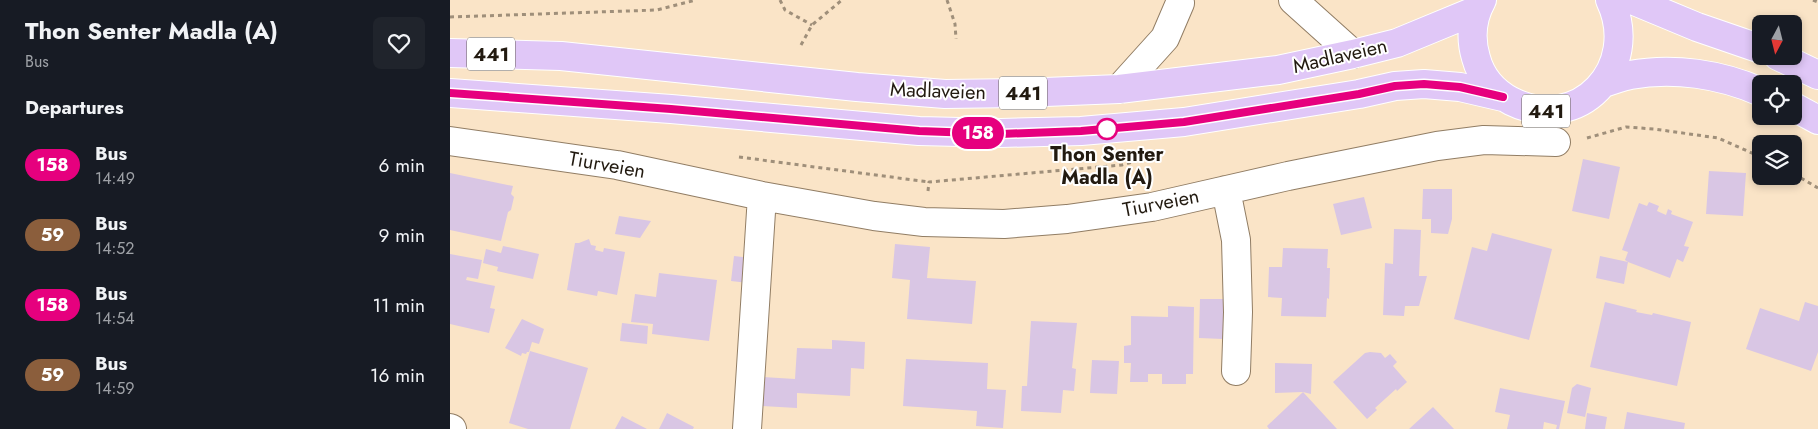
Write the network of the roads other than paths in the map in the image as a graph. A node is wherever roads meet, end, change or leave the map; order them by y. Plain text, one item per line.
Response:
1 (1293, 0) edge
2 (1610, 0) edge
3 (1632, 0) edge
4 (1182, 1) edge
5 (1479, 5) edge
6 (1752, 46) edge
7 (450, 53) edge
8 (1353, 54) junction
9 (1797, 65) edge
10 (1818, 75) edge
11 (1604, 83) junction
12 (1752, 88) edge
13 (1119, 90) junction
14 (450, 93) edge
15 (1503, 97) junction
16 (1802, 111) edge
17 (1818, 120) edge
18 (450, 140) edge
19 (1556, 142) road end
20 (1226, 190) junction
21 (762, 196) junction
22 (1236, 372) dead end
23 (746, 429) edge

1 - 8 street
2 - 11 main road, 441
3 - 6 main road
4 - 13 street
5 - 8 main road, Madlaveien / 441
5 - 15 main road, 441
7 - 13 main road, Madlaveien / 441
8 - 13 main road, Madlaveien / 441
9 - 10 main road
11 - 12 main road, 441
11 - 15 main road, 441
14 - 15 main road, Madlaveien / 441
16 - 17 main road
18 - 21 street, Tiurveien
19 - 20 street, Tiurveien
20 - 21 street, Tiurveien
20 - 22 street
21 - 23 street

